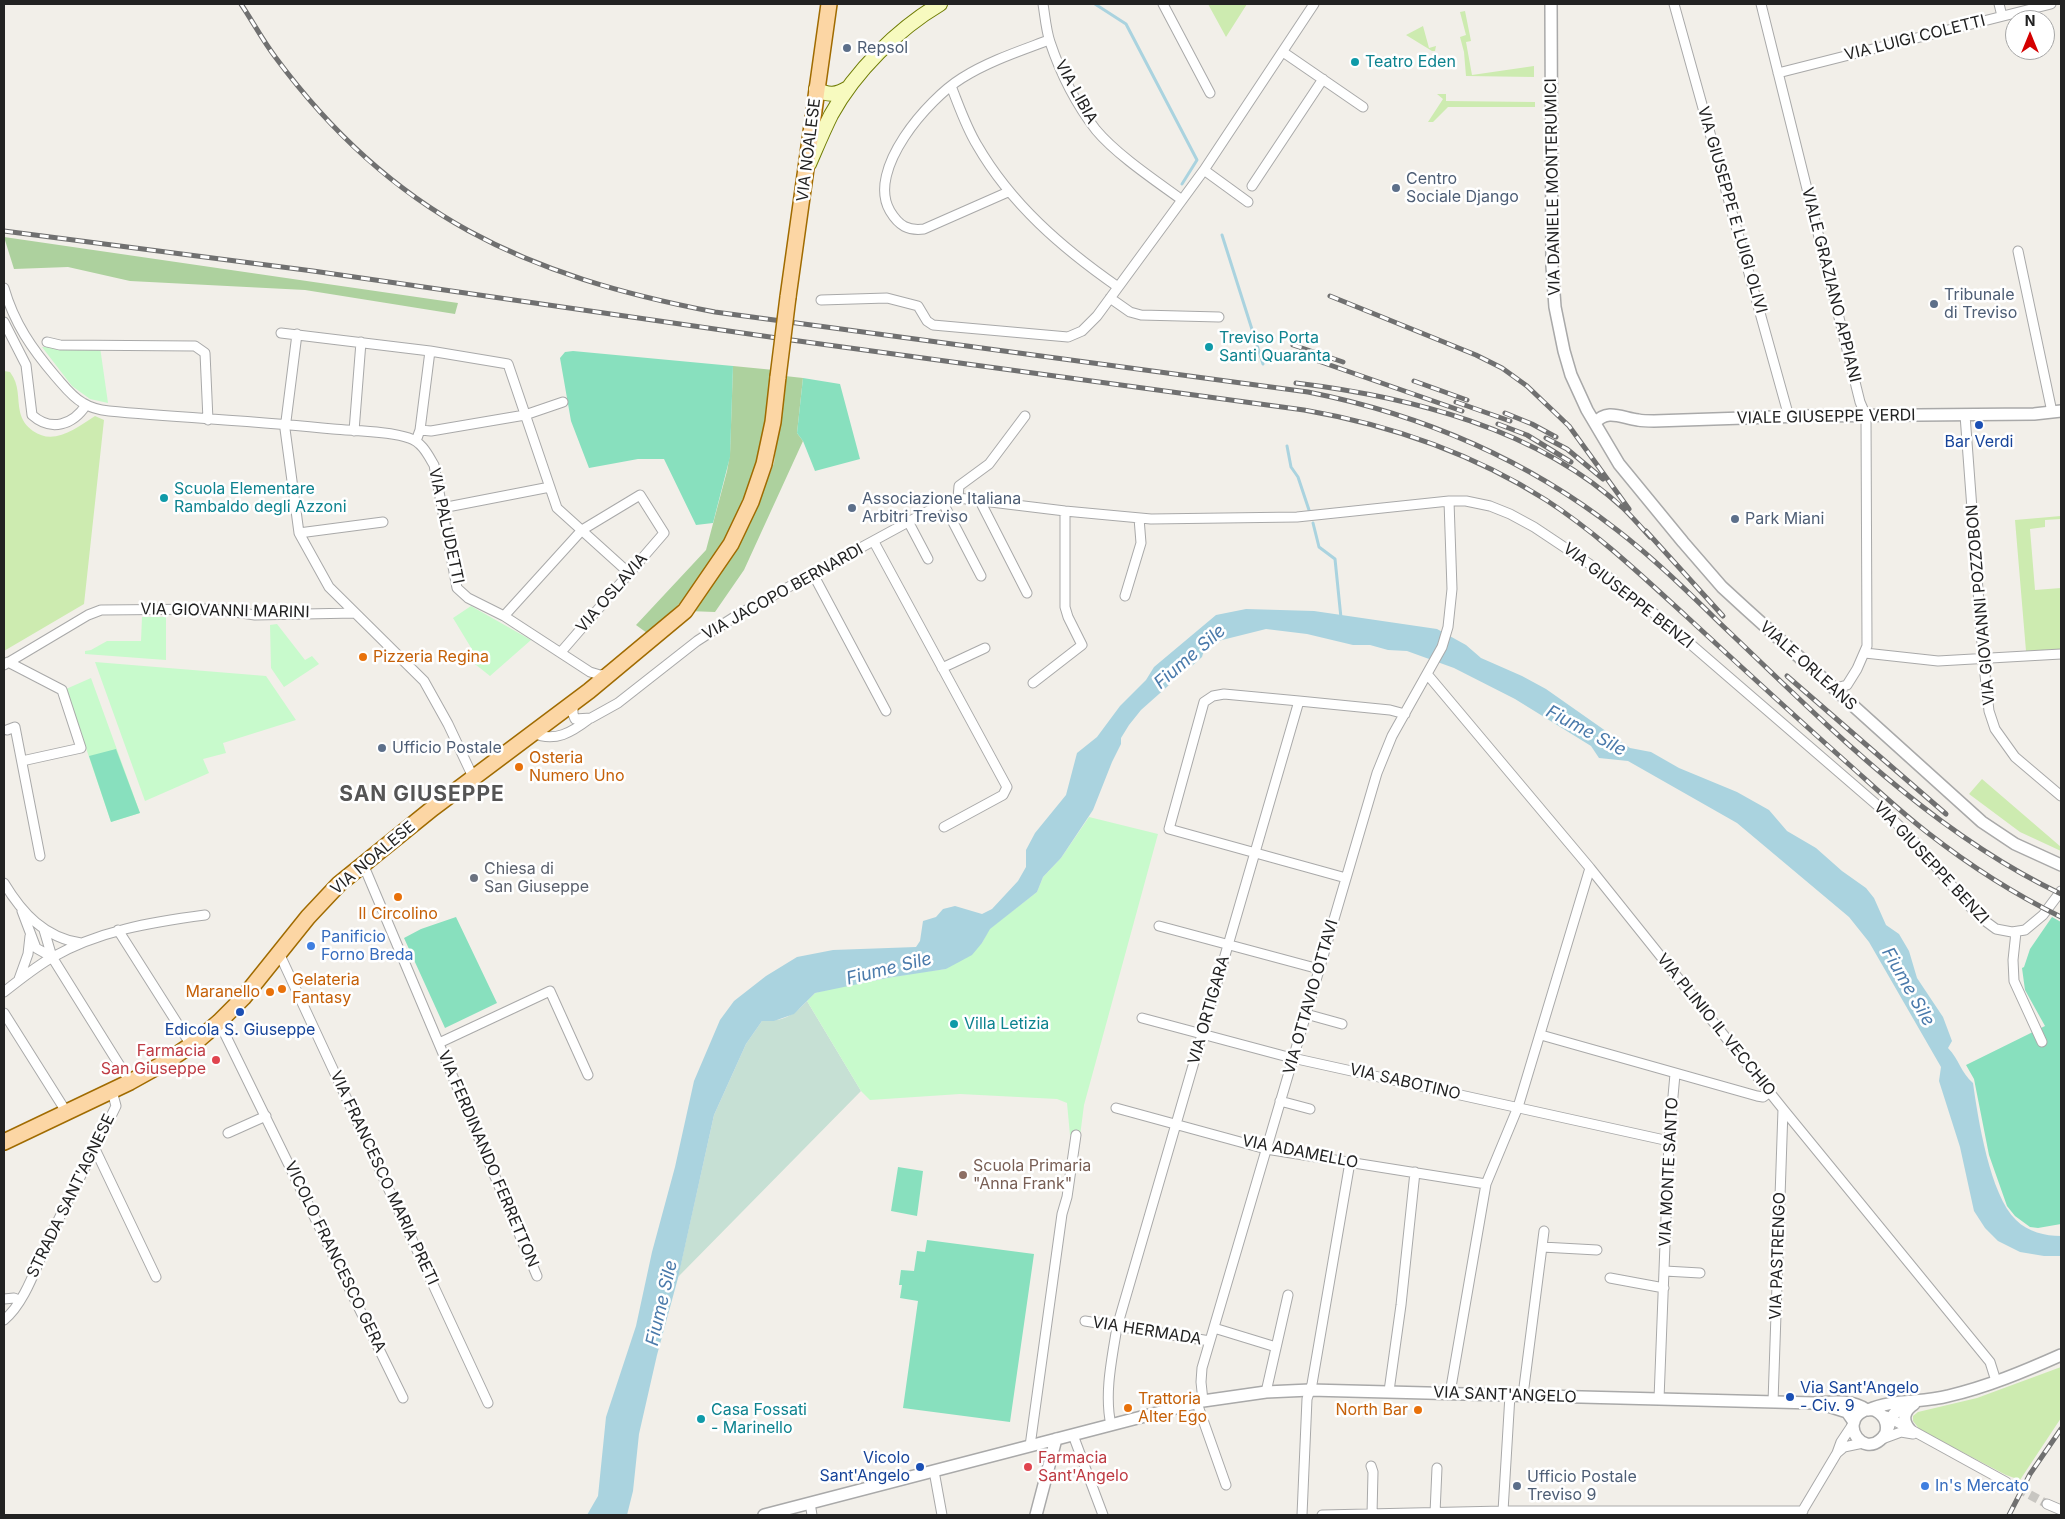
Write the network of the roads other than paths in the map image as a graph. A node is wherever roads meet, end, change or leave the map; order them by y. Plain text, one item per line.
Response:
1 (829, 4) edge
2 (940, 4) edge
3 (1043, 4) edge
4 (1163, 4) edge
5 (1314, 4) edge
6 (1551, 4) edge
7 (1674, 4) edge
8 (1762, 4) edge
9 (1999, 4) edge
10 (2051, 4) edge
11 (2002, 16) junction
12 (1049, 40) junction
13 (1283, 52) junction
14 (1778, 73) junction
15 (1323, 79) junction
16 (951, 86) junction
17 (848, 88) junction
18 (816, 89) junction
19 (1210, 93) dead end
20 (1363, 107) dead end
21 (806, 169) junction
22 (1204, 170) junction
23 (1252, 186) dead end
24 (1008, 192) junction
25 (1182, 200) junction
26 (1248, 202) dead end
27 (2018, 251) dead end
28 (1118, 287) junction
29 (4, 288) edge
30 (1110, 298) junction
31 (821, 300) dead end
32 (1219, 317) dead end
33 (4, 322) edge
34 (281, 332) dead end
35 (297, 334) junction
36 (47, 342) dead end
37 (361, 342) junction
38 (430, 351) junction
39 (563, 402) dead end
40 (86, 405) junction
41 (2057, 412) edge
42 (525, 415) junction
43 (1965, 415) junction
44 (1025, 416) dead end
45 (1866, 416) junction
46 (1789, 417) junction
47 (208, 420) junction
48 (1595, 423) junction
49 (285, 424) junction
50 (354, 430) junction
51 (420, 430) junction
52 (416, 441) junction
53 (550, 487) junction
54 (958, 498) junction
55 (979, 499) junction
56 (1448, 501) junction
57 (942, 503) junction
58 (442, 508) junction
59 (1065, 511) junction
60 (1139, 518) junction
61 (383, 522) dead end
62 (908, 523) junction
63 (582, 530) junction
64 (299, 533) junction
65 (874, 542) junction
66 (928, 559) dead end
67 (629, 573) junction
68 (813, 574) junction
69 (981, 576) dead end
70 (1027, 593) dead end
71 (1125, 596) dead end
72 (355, 613) junction
73 (504, 616) junction
74 (985, 648) dead end
75 (560, 652) junction
76 (1865, 653) junction
77 (2061, 654) edge
78 (1983, 657) junction
79 (6, 664) edge
80 (942, 668) junction
81 (611, 673) junction
82 (1427, 674) junction
83 (1033, 683) dead end
84 (1828, 685) junction
85 (1847, 685) junction
86 (1299, 701) junction
87 (573, 702) junction
88 (1855, 708) junction
89 (886, 711) dead end
90 (1405, 714) junction
91 (591, 718) junction
92 (7, 730) dead end
93 (533, 733) junction
94 (22, 761) junction
95 (473, 778) junction
96 (2061, 796) edge
97 (944, 826) dead end
98 (1255, 854) junction
99 (40, 856) dead end
100 (363, 864) junction
101 (2061, 866) edge
102 (1590, 868) junction
103 (1346, 878) junction
104 (4, 883) edge
105 (2061, 891) edge
106 (19, 906) junction
107 (205, 915) dead end
108 (1159, 926) dead end
109 (29, 929) junction
110 (44, 930) junction
111 (118, 930) junction
112 (2016, 932) junction
113 (82, 943) junction
114 (1228, 946) junction
115 (49, 953) junction
116 (279, 953) junction
117 (1319, 970) junction
118 (18, 981) junction
119 (4, 992) edge
120 (4, 1012) edge
121 (1306, 1014) junction
122 (1142, 1018) dead end
123 (219, 1022) junction
124 (1342, 1024) dead end
125 (1202, 1035) junction
126 (1541, 1035) junction
127 (439, 1042) junction
128 (2042, 1042) dead end
129 (191, 1045) junction
130 (1293, 1058) junction
131 (1675, 1074) junction
132 (588, 1075) dead end
133 (130, 1082) junction
134 (112, 1091) junction
135 (1770, 1092) junction
136 (1280, 1101) junction
137 (1518, 1107) junction
138 (1116, 1108) dead end
139 (1783, 1109) junction
140 (1310, 1110) dead end
141 (66, 1113) junction
142 (266, 1116) junction
143 (1176, 1125) junction
144 (228, 1133) dead end
145 (1076, 1135) dead end
146 (1669, 1141) junction
147 (4, 1142) edge
148 (95, 1148) junction
149 (1266, 1148) junction
150 (1350, 1162) junction
151 (1415, 1172) junction
152 (1486, 1184) junction
153 (1544, 1231) dead end
154 (1542, 1247) junction
155 (1597, 1250) dead end
156 (1664, 1271) junction
157 (1700, 1273) dead end
158 (537, 1276) dead end
159 (156, 1277) dead end
160 (1610, 1278) dead end
161 (1664, 1288) junction
162 (1288, 1295) dead end
163 (4, 1299) edge
164 (19, 1300) junction
165 (4, 1320) edge
166 (1085, 1321) dead end
167 (1117, 1327) junction
168 (1214, 1328) junction
169 (1210, 1341) junction
170 (1276, 1347) junction
171 (2061, 1355) edge
172 (1996, 1381) junction
173 (1310, 1390) junction
174 (1266, 1392) junction
175 (1389, 1392) junction
176 (1450, 1393) junction
177 (1510, 1395) junction
178 (1523, 1395) junction
179 (404, 1398) dead end
180 (1659, 1399) junction
181 (1200, 1402) junction
182 (1773, 1402) junction
183 (1917, 1402) junction
184 (488, 1403) dead end
185 (1814, 1403) junction
186 (1871, 1411) junction
187 (1890, 1419) junction
188 (1853, 1423) junction
189 (1111, 1425) junction
190 (1914, 1433) junction
191 (1073, 1435) junction
192 (1884, 1435) junction
193 (1056, 1439) junction
194 (1863, 1443) junction
195 (1030, 1446) junction
196 (1837, 1453) junction
197 (1371, 1466) dead end
198 (1437, 1468) dead end
199 (934, 1471) junction
200 (2006, 1482) tunnel mouth
201 (1226, 1485) dead end
202 (2047, 1504) tunnel mouth
203 (811, 1509) edge
204 (2061, 1510) edge
205 (1504, 1512) junction
206 (1435, 1513) junction
207 (1801, 1513) edge
208 (1372, 1514) edge
209 (1405, 1514) edge
210 (1484, 1514) edge
211 (1529, 1514) edge
212 (764, 1515) edge
213 (942, 1515) edge
214 (1036, 1515) edge
215 (1104, 1515) edge
216 (1302, 1515) edge
217 (1322, 1515) edge

1 - 18 main road, VIA NOALESE
2 - 17 main road
3 - 12 street, VIA LIBIA
4 - 19 street
5 - 13 street
6 - 48 street, VIA DANIELE MONTERUMICI
7 - 46 street, VIA GIUSEPPE E LUIGI OLIVI
8 - 14 street, VIALE GRAZIANO APPIANI
9 - 11 street
10 - 11 street, VIA LUIGI COLETTI
11 - 14 street, VIA LUIGI COLETTI
12 - 16 street
12 - 25 street, VIA LIBIA
13 - 15 street
13 - 22 street
14 - 45 street, VIALE GRAZIANO APPIANI
15 - 20 street
15 - 23 street
16 - 24 street
16 - 24 street
17 - 18 main road
17 - 21 main road
18 - 21 main road, VIA NOALESE
21 - 81 main road, VIA NOALESE, bridge
22 - 25 street
22 - 26 street
24 - 28 street
25 - 28 street
27 - 41 street
28 - 30 street
29 - 40 street
30 - 31 street
30 - 32 street
33 - 40 street
34 - 35 street
35 - 37 street
35 - 49 street
36 - 47 street
37 - 38 street
37 - 50 street
38 - 42 street
38 - 51 street
39 - 42 street
40 - 47 street
41 - 43 street, VIALE GIUSEPPE VERDI
42 - 51 street
42 - 53 street
43 - 45 street, VIALE GIUSEPPE VERDI
43 - 78 street, VIA GIOVANNI POZZOBON
44 - 54 street
45 - 46 street, VIALE GIUSEPPE VERDI
45 - 76 street, VIALE GRAZIANO APPIANI
46 - 48 street, VIALE GIUSEPPE VERDI
47 - 49 street
48 - 84 street, VIALE ORLEANS
49 - 50 street
49 - 64 street
50 - 52 street
51 - 52 street
52 - 58 street, VIA PALUDETTI
53 - 58 street
53 - 63 street
54 - 55 street, VIA GIUSEPPE BENZI
54 - 57 street, VIA JACOPO BERNARDI
55 - 59 street, VIA GIUSEPPE BENZI
55 - 70 street
56 - 60 street, VIA GIUSEPPE BENZI
56 - 82 street, VIA OTTAVIO OTTAVI
56 - 112 street, VIA GIUSEPPE BENZI
57 - 62 street, VIA JACOPO BERNARDI
57 - 69 street
58 - 73 street, VIA PALUDETTI
59 - 60 street, VIA GIUSEPPE BENZI
59 - 83 street
60 - 71 street
61 - 64 street
62 - 65 street, VIA JACOPO BERNARDI
62 - 66 street
63 - 67 street
63 - 67 street, VIA OSLAVIA
63 - 73 street
64 - 72 street
65 - 68 street, VIA JACOPO BERNARDI
65 - 80 street
67 - 75 street, VIA OSLAVIA
68 - 89 street
68 - 91 street, VIA JACOPO BERNARDI
72 - 79 street, VIA GIOVANNI MARINI
72 - 95 street
73 - 75 street, VIA PALUDETTI
74 - 80 street
75 - 81 street, VIA PALUDETTI
76 - 78 street
76 - 85 street, VIALE GRAZIANO APPIANI
77 - 78 street
78 - 96 street, VIA GIOVANNI POZZOBON
79 - 94 street
80 - 97 street
81 - 87 main road, VIA NOALESE
82 - 90 street, VIA OTTAVIO OTTAVI
82 - 102 street, VIA PLINIO IL VECCHIO
84 - 85 street
84 - 88 street, VIALE ORLEANS
85 - 88 street
86 - 90 street
86 - 98 street, VIA ORTIGARA
86 - 98 street
87 - 91 street
87 - 93 main road, VIA NOALESE
88 - 101 street, VIALE ORLEANS
90 - 103 street, VIA OTTAVIO OTTAVI
91 - 93 street, VIA JACOPO BERNARDI
92 - 94 street
93 - 95 main road, VIA NOALESE
94 - 99 street
95 - 100 main road, VIA NOALESE
98 - 103 street
98 - 114 street, VIA ORTIGARA
100 - 116 main road, VIA NOALESE
100 - 127 street, VIA FERDINANDO FERRETTON
102 - 126 street
102 - 135 street, VIA PLINIO IL VECCHIO
103 - 117 street, VIA OTTAVIO OTTAVI
104 - 106 street
105 - 112 street
106 - 109 street
106 - 110 street
107 - 111 street
108 - 114 street
109 - 115 street
109 - 118 street
110 - 113 street
110 - 115 street
111 - 113 street
111 - 129 street
112 - 128 street
113 - 115 street
114 - 117 street
114 - 125 street, VIA ORTIGARA
115 - 118 street
115 - 133 street
116 - 123 main road, VIA NOALESE
116 - 184 street, VIA FRANCESCO MARIA PRETI
117 - 121 street, VIA OTTAVIO OTTAVI
118 - 119 street
120 - 141 street
121 - 124 street
121 - 130 street, VIA OTTAVIO OTTAVI
122 - 125 street, VIA SABOTINO
123 - 129 main road, VIA NOALESE
123 - 142 street, VICOLO FRANCESCO GERA
125 - 130 street, VIA SABOTINO
125 - 143 street, VIA ORTIGARA
126 - 131 street
126 - 137 street
127 - 132 street, VIA FERDINANDO FERRETTON
127 - 158 street, VIA FERDINANDO FERRETTON
129 - 133 main road, VIA NOALESE
130 - 136 street, VIA OTTAVIO OTTAVI
130 - 137 street, VIA SABOTINO
131 - 135 street
131 - 146 street, VIA MONTE SANTO
133 - 134 main road, VIA NOALESE
134 - 141 main road, VIA NOALESE
134 - 148 street, STRADA SANT'AGNESE
135 - 139 street, VIA PLINIO IL VECCHIO
136 - 140 street
136 - 149 street, VIA OTTAVIO OTTAVI
137 - 146 street, VIA SABOTINO
137 - 152 street
138 - 143 street, VIA ADAMELLO
139 - 172 street, VIA PLINIO IL VECCHIO
139 - 182 street, VIA PASTRENGO
141 - 147 main road, VIA NOALESE
142 - 144 street
142 - 179 street, VICOLO FRANCESCO GERA
143 - 149 street, VIA ADAMELLO
143 - 167 street, VIA ORTIGARA
145 - 195 street
146 - 156 street, VIA MONTE SANTO
148 - 159 street
148 - 164 street, STRADA SANT'AGNESE
149 - 150 street, VIA ADAMELLO
149 - 168 street, VIA OTTAVIO OTTAVI
150 - 151 street, VIA ADAMELLO
150 - 173 street
151 - 152 street, VIA ADAMELLO
151 - 175 street
152 - 176 street
153 - 154 street
154 - 155 street
154 - 178 street
156 - 157 street
156 - 161 street, VIA MONTE SANTO
160 - 161 street
161 - 180 street, VIA MONTE SANTO
162 - 170 street
163 - 164 street
164 - 165 street, STRADA SANT'AGNESE
166 - 167 street, VIA HERMADA
167 - 169 street, VIA HERMADA
167 - 189 street, VIA ORTIGARA
168 - 169 street, VIA OTTAVIO OTTAVI
168 - 170 street
169 - 181 street, VIA OTTAVIO OTTAVI
170 - 174 street
171 - 172 street
172 - 183 street
173 - 174 street, VIA SANT'ANGELO
173 - 175 street, VIA SANT'ANGELO
173 - 216 street
174 - 181 street, VIA SANT'ANGELO
175 - 176 street, VIA SANT'ANGELO
176 - 177 street, VIA SANT'ANGELO
177 - 178 street, VIA SANT'ANGELO
177 - 205 street
178 - 180 street, VIA SANT'ANGELO
180 - 182 street, VIA SANT'ANGELO
181 - 189 street, VIA SANT'ANGELO
181 - 201 street
182 - 185 street, VIA SANT'ANGELO
183 - 186 street
183 - 187 street
183 - 190 street
185 - 186 street, VIA SANT'ANGELO
185 - 188 street, VIA SANT'ANGELO
186 - 187 street
186 - 188 street
186 - 192 street
187 - 190 street
187 - 192 street
188 - 194 street, VIA SANT'ANGELO
188 - 196 street
189 - 191 street, VIA SANT'ANGELO
190 - 192 street
190 - 200 street
191 - 193 street, VIA SANT'ANGELO
191 - 215 street
192 - 194 street
193 - 195 street, VIA SANT'ANGELO
193 - 214 street
194 - 196 street
195 - 199 street, VIA SANT'ANGELO
196 - 207 street
197 - 208 street
198 - 206 street
199 - 203 street, VIA SANT'ANGELO
199 - 213 street
202 - 204 street
203 - 212 street, VIA SANT'ANGELO
205 - 210 street
205 - 211 street
206 - 209 street
206 - 210 street
207 - 211 street
208 - 209 street
208 - 217 street

